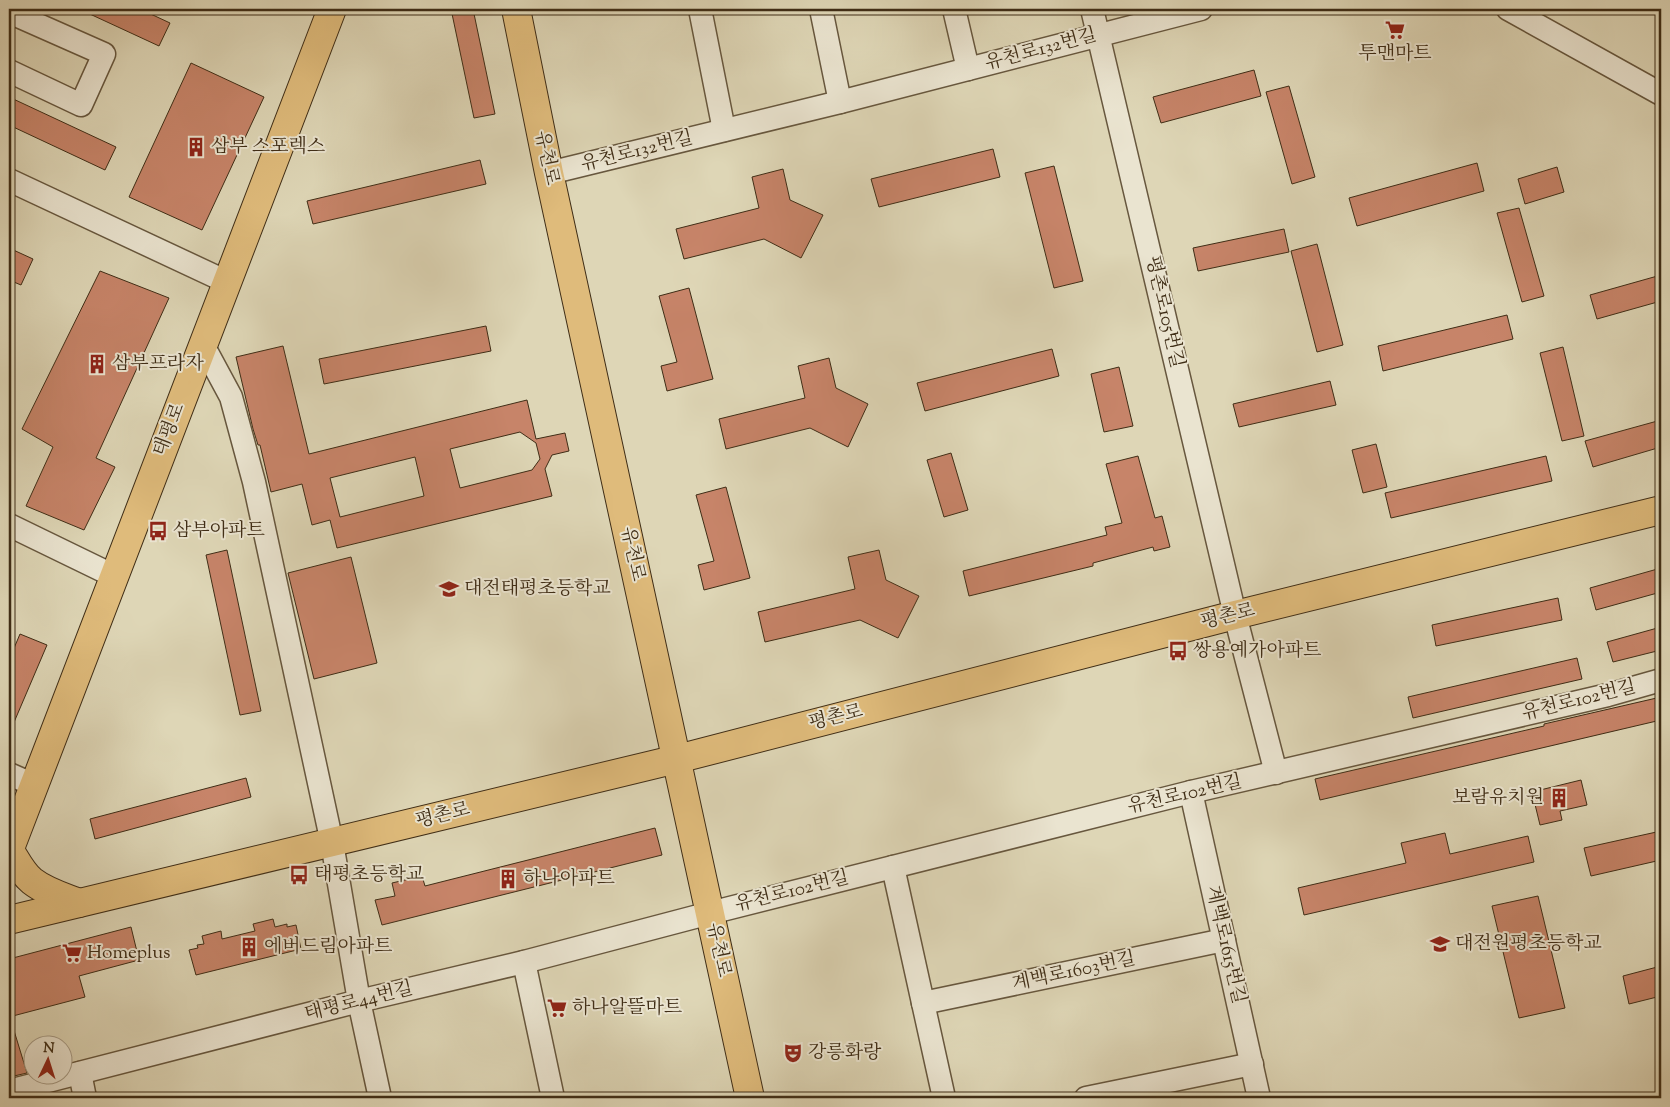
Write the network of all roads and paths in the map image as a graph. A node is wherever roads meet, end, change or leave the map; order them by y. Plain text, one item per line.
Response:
1 (332, 9) edge
2 (516, 9) edge
3 (700, 9) edge
4 (821, 9) edge
5 (954, 9) edge
6 (1092, 9) edge
7 (1201, 9) edge
8 (1508, 9) edge
9 (9, 12) edge
10 (1098, 35) junction
11 (968, 69) junction
12 (9, 71) edge
13 (1661, 94) edge
14 (840, 102) junction
15 (724, 130) junction
16 (549, 173) junction
17 (9, 180) edge
18 (227, 282) junction
19 (203, 345) junction
20 (1661, 510) edge
21 (9, 525) edge
22 (114, 576) junction
23 (1235, 615) junction
24 (1661, 680) edge
25 (677, 759) junction
26 (1276, 773) junction
27 (9, 774) edge
28 (34, 785) junction
29 (1191, 792) junction
30 (332, 843) junction
31 (9, 850) edge
32 (893, 867) junction
33 (79, 904) junction
34 (710, 913) junction
35 (9, 920) edge
36 (1224, 940) junction
37 (524, 962) junction
38 (360, 1001) junction
39 (923, 1003) junction
40 (1252, 1064) junction
41 (80, 1073) junction
42 (9, 1091) edge
43 (86, 1098) edge
44 (380, 1098) edge
45 (553, 1098) edge
46 (750, 1098) edge
47 (944, 1098) edge
48 (1086, 1098) edge
49 (1259, 1098) edge

1 - 18 main road, 태평로
2 - 16 main road, 유천로
3 - 15 street
4 - 14 street
5 - 11 street, 유천로132번길
6 - 10 street, 평촌로105번길
7 - 10 street, 유천로132번길
8 - 13 street
9 - 12 street
10 - 11 street, 유천로132번길
10 - 23 street, 평촌로105번길
11 - 14 street, 유천로132번길
14 - 15 street, 유천로132번길
15 - 16 street, 유천로132번길
16 - 25 main road, 유천로
17 - 18 street
18 - 19 main road, 태평로
19 - 22 main road, 태평로
19 - 30 street
20 - 23 main road, 평촌로
21 - 22 street
22 - 28 main road, 태평로
23 - 25 main road, 평촌로
23 - 26 street, 평촌로105번길
24 - 26 street, 유천로102번길
25 - 30 main road, 평촌로
25 - 34 main road, 유천로
26 - 29 street, 유천로102번길
27 - 28 street
28 - 31 main road, 태평로
29 - 32 street, 유천로102번길
29 - 36 street, 계백로1615번길
30 - 33 main road, 평촌로
30 - 38 street
31 - 33 main road
32 - 34 street, 유천로102번길
32 - 39 street
33 - 35 main road, 평촌로
34 - 37 street, 태평로44번길
34 - 46 main road, 유천로
36 - 39 street, 계백로1603번길
36 - 40 street, 계백로1615번길
37 - 38 street, 태평로44번길
37 - 45 street
38 - 41 street, 태평로44번길
38 - 44 street
39 - 47 street
40 - 48 street
40 - 49 street, 계백로1615번길
41 - 42 street, 태평로44번길
41 - 43 street

